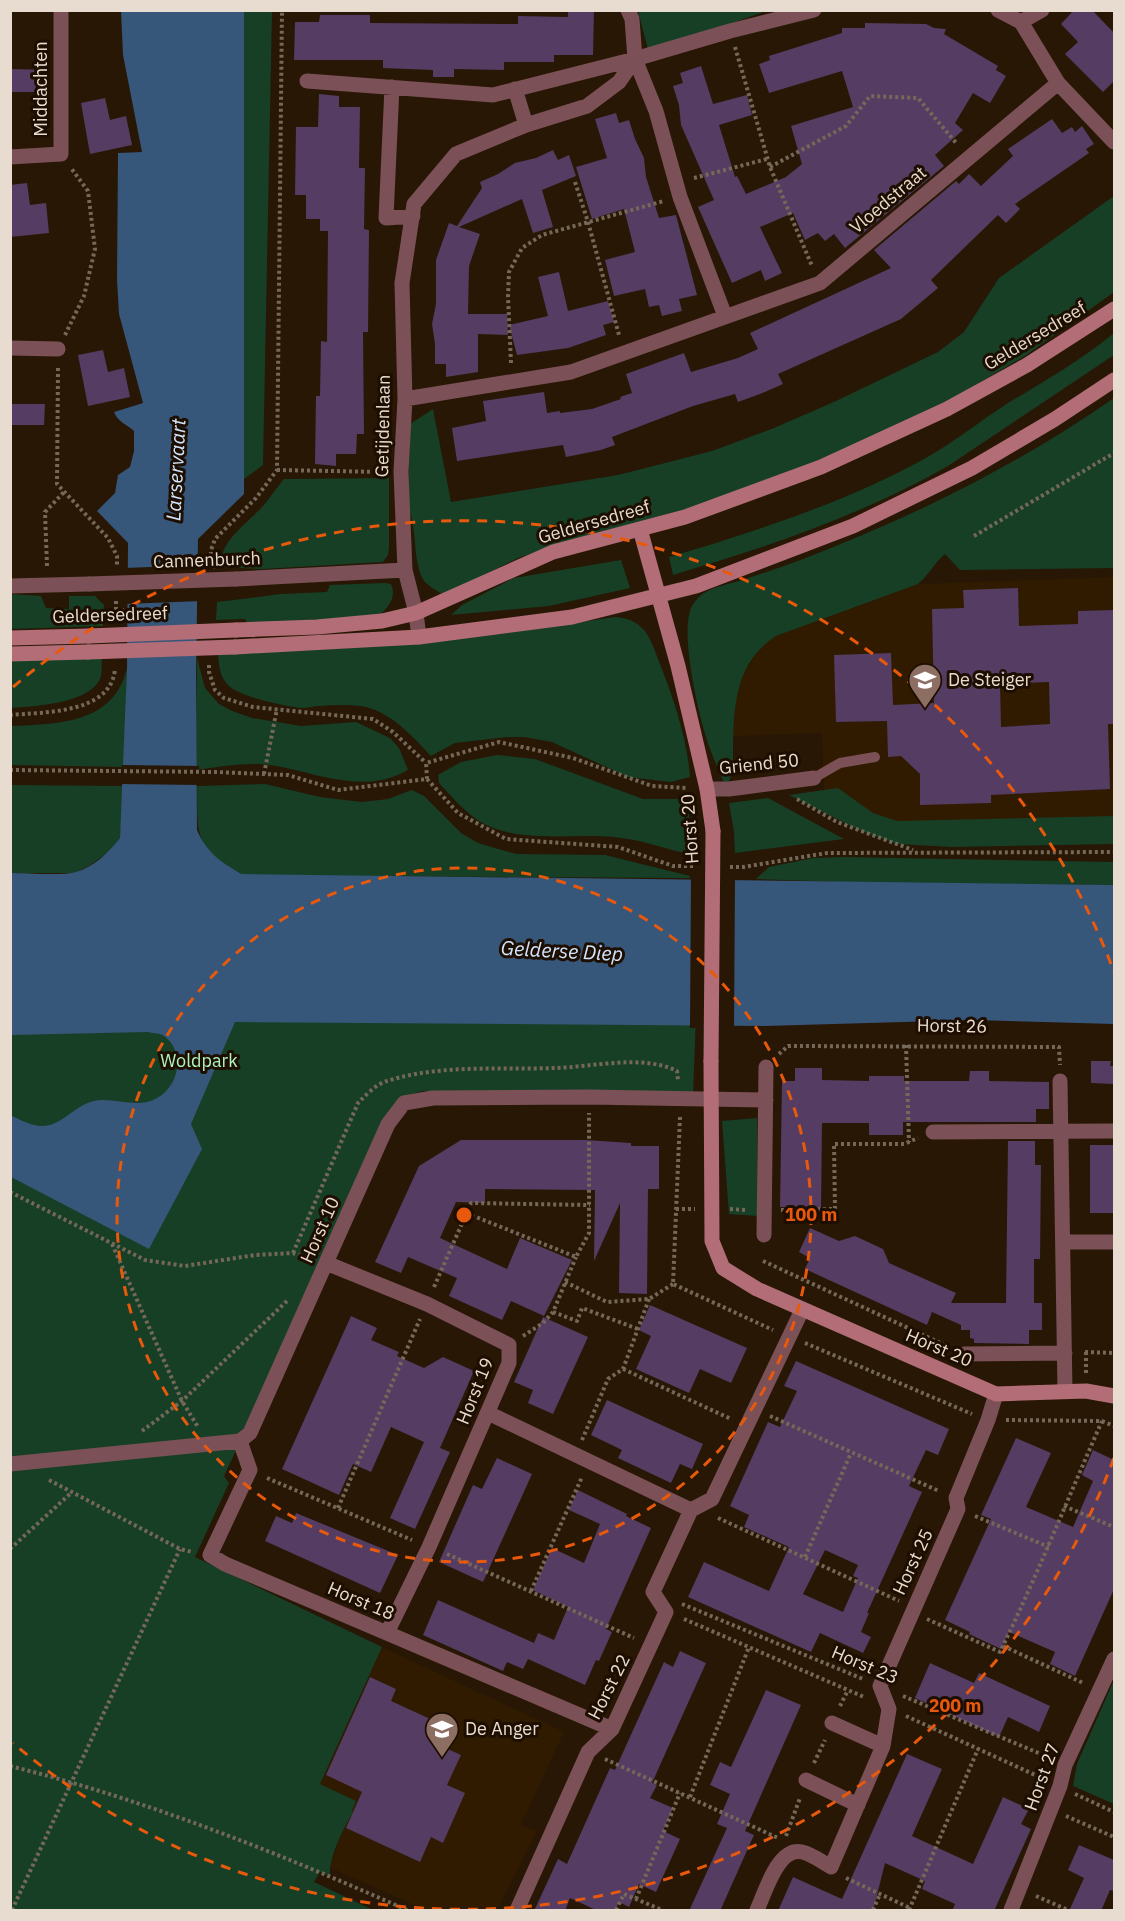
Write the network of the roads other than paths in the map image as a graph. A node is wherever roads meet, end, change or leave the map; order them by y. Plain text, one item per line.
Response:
1 (61, 10) edge
2 (628, 10) edge
3 (814, 10) edge
4 (998, 10) edge
5 (1042, 10) edge
6 (1021, 22) junction
7 (635, 59) junction
8 (307, 81) dead end
9 (1058, 83) junction
10 (392, 87) junction
11 (515, 89) junction
12 (526, 125) junction
13 (1114, 142) edge
14 (10, 157) edge
15 (412, 216) junction
16 (1114, 309) edge
17 (725, 316) junction
18 (10, 348) edge
19 (58, 349) road end
20 (1114, 380) edge
21 (405, 399) junction
22 (640, 529) junction
23 (405, 570) junction
24 (10, 586) edge
25 (658, 595) junction
26 (416, 613) junction
27 (419, 637) junction
28 (10, 638) edge
29 (10, 654) edge
30 (875, 757) dead end
31 (814, 778) joint
32 (707, 789) junction
33 (766, 1067) road end
34 (1060, 1081) road end
35 (711, 1099) junction
36 (766, 1100) junction
37 (1114, 1131) edge
38 (933, 1132) road end
39 (1061, 1133) junction
40 (764, 1235) road end
41 (1063, 1242) junction
42 (1114, 1242) edge
43 (327, 1263) junction
44 (802, 1310) junction
45 (1065, 1353) junction
46 (964, 1354) road end
47 (1065, 1391) junction
48 (996, 1394) junction
49 (1114, 1396) edge
50 (488, 1413) junction
51 (240, 1441) junction
52 (15, 1464) edge
53 (691, 1510) junction
54 (387, 1633) junction
55 (1114, 1659) edge
56 (832, 1723) dead end
57 (612, 1729) junction
58 (883, 1746) junction
59 (806, 1780) dead end
60 (858, 1805) junction
61 (517, 1911) edge
62 (757, 1911) edge
63 (1011, 1911) edge

1 - 14 street, Middachten
2 - 7 street
3 - 7 street
4 - 6 street
5 - 6 street
6 - 9 street
7 - 11 street
7 - 12 street, Getijdenlaan
7 - 17 street
8 - 10 street
9 - 13 street
9 - 17 street, Vloedstraat
10 - 11 street
10 - 15 street
11 - 12 street
12 - 15 street, Getijdenlaan
15 - 21 street, Getijdenlaan
16 - 22 main road, Geldersedreef
17 - 21 street, Vloedstraat
18 - 19 street
20 - 25 main road, Geldersedreef
21 - 23 street, Getijdenlaan
22 - 25 main road, Horst 20
22 - 26 main road, Geldersedreef
23 - 24 street, Cannenburch, bridge
23 - 26 street, Getijdenlaan
25 - 27 main road, Geldersedreef
25 - 32 main road, Horst 20
26 - 27 street, Getijdenlaan
26 - 28 main road, Geldersedreef, bridge
27 - 29 main road, Geldersedreef, bridge
30 - 31 lane
31 - 32 street, Griend 50
32 - 35 main road, Horst 20, bridge
33 - 36 street
34 - 39 street
35 - 36 street
35 - 43 street, Horst 10
35 - 44 main road, Horst 20
36 - 40 street
37 - 39 street
38 - 39 street
39 - 41 street
41 - 42 street
41 - 45 street
43 - 50 street, Horst 19
43 - 51 street, Horst 10
44 - 48 main road, Horst 20
44 - 53 street
45 - 46 street, Horst 20
45 - 47 street
47 - 48 main road, Horst 20
47 - 49 main road, Horst 20
48 - 58 street, Horst 25
50 - 53 street
50 - 54 street, Horst 19
51 - 52 street
51 - 54 street, Horst 18
53 - 57 street, Horst 22
54 - 57 street, Horst 18
55 - 63 street, Horst 27
56 - 58 street
57 - 61 street, Horst 22
58 - 60 street
59 - 60 street
60 - 62 street

